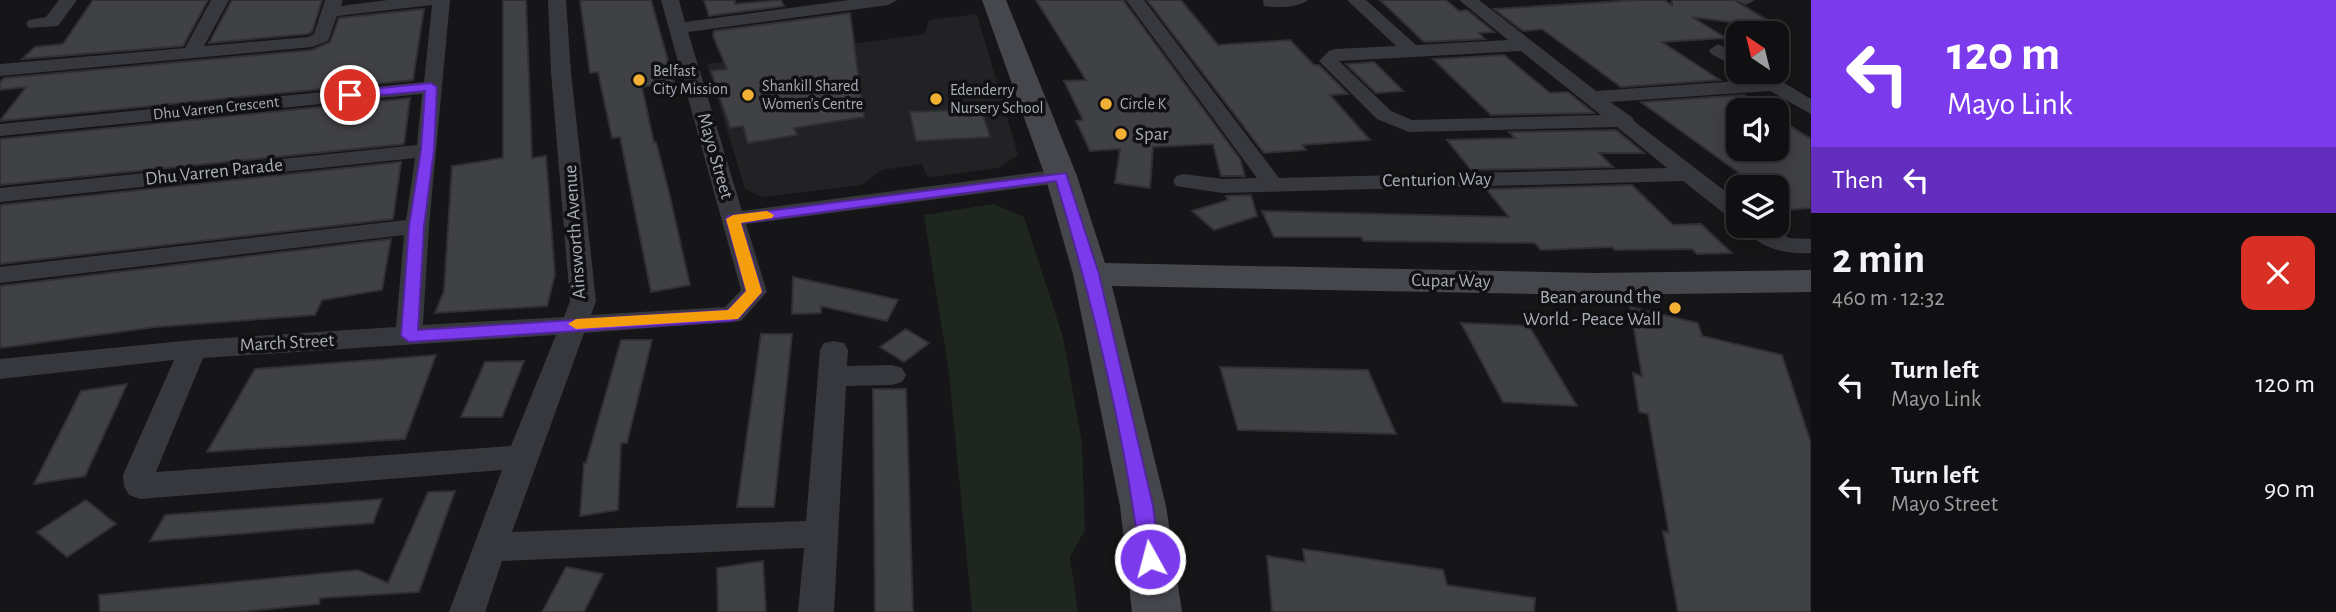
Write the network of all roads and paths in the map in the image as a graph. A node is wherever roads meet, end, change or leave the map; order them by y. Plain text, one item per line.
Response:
1 (68, 0) edge
2 (220, 0) edge
3 (432, 0) edge
4 (441, 0) edge
5 (557, 0) edge
6 (670, 0) edge
7 (888, 0) edge
8 (994, 0) edge
9 (1135, 0) edge
10 (1299, 0) edge
11 (1356, 0) edge
12 (1468, 0) edge
13 (1270, 2) dead end
14 (332, 6) edge
15 (35, 24) dead end
16 (678, 28) junction
17 (1526, 45) junction
18 (1718, 50) dead end
19 (1412, 51) junction
20 (191, 53) junction
21 (1726, 55) edge
22 (1328, 61) joint
23 (0, 70) edge
24 (1774, 85) joint
25 (431, 87) junction
26 (1594, 97) junction
27 (1811, 108) edge
28 (1625, 121) junction
29 (0, 130) edge
30 (427, 150) junction
31 (1691, 174) junction
32 (1061, 176) junction
33 (1184, 181) dead end
34 (1273, 185) junction
35 (0, 195) edge
36 (1726, 203) edge
37 (733, 219) junction
38 (416, 226) junction
39 (1773, 238) edge
40 (1811, 246) edge
41 (1091, 274) junction
42 (0, 275) edge
43 (1811, 281) edge
44 (575, 324) junction
45 (409, 336) junction
46 (193, 349) junction
47 (833, 363) joint
48 (0, 369) edge
49 (892, 375) dead end
50 (522, 457) junction
51 (820, 534) junction
52 (492, 547) junction
53 (467, 612) edge
54 (816, 612) edge
55 (1157, 612) edge

1 - 15 street
2 - 20 street
3 - 14 street
4 - 25 street
5 - 44 street, Ainsworth Avenue
6 - 16 street, Mayo Street
7 - 16 street
8 - 32 street
9 - 34 street
10 - 13 street
11 - 19 street
12 - 17 street
14 - 20 street
16 - 37 street, Mayo Street
17 - 19 street
17 - 26 street
18 - 21 street
19 - 22 street
20 - 23 street
22 - 28 street
24 - 26 street
24 - 27 street
25 - 29 street, Dhu Varren Crescent
25 - 30 street
26 - 28 street
28 - 31 street
30 - 35 street, Dhu Varren Parade
30 - 38 street
31 - 34 street, Centurion Way
31 - 36 street
32 - 37 street
32 - 41 street
33 - 34 street, Centurion Way
37 - 44 street, Mayo Street
38 - 42 street
38 - 45 street
39 - 40 street
41 - 43 street, Cupar Way
41 - 55 street
44 - 45 street, March Street
44 - 50 street, Ainsworth Avenue
45 - 46 street, March Street
46 - 48 street, March Street
46 - 50 street
47 - 49 street
47 - 51 street
50 - 52 street, Ainsworth Avenue
51 - 52 street
51 - 54 street
52 - 53 street, Ainsworth Avenue

